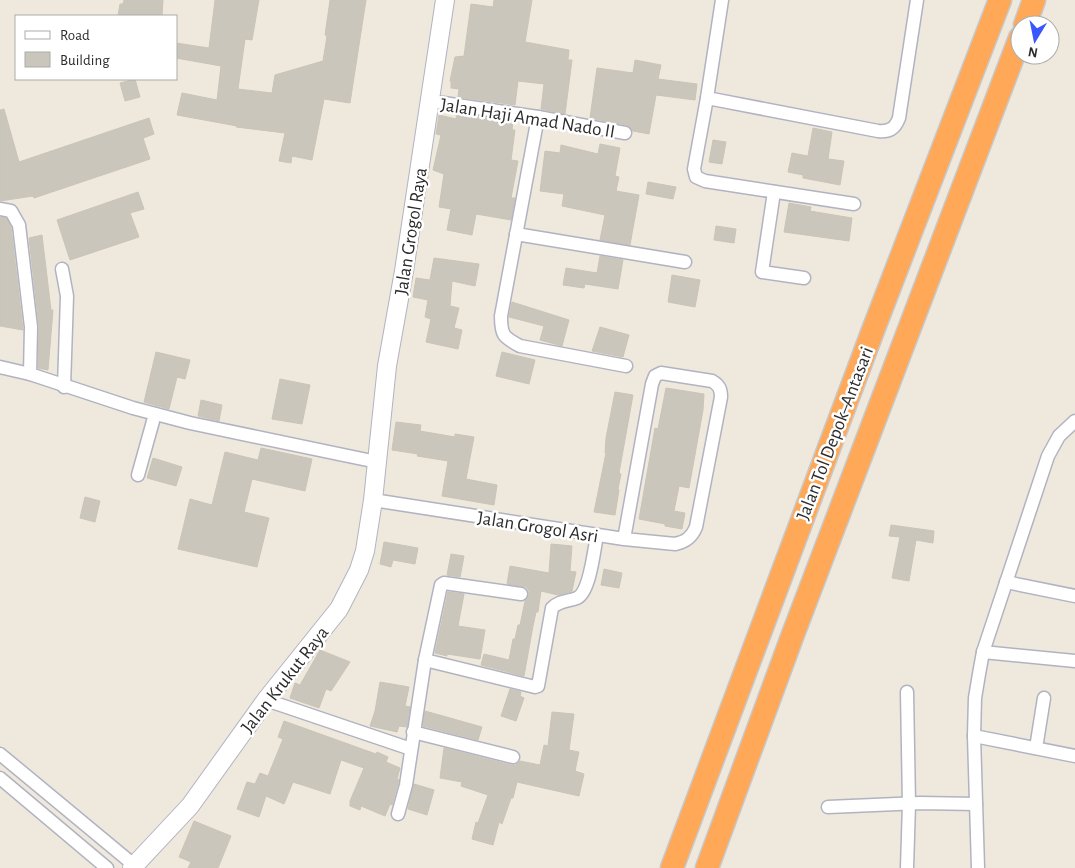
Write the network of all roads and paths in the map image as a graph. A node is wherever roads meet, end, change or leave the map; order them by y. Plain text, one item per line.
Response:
1 (445, 0) edge
2 (722, 0) edge
3 (918, 0) edge
4 (1000, 0) edge
5 (1034, 0) edge
6 (1029, 15) edge
7 (1010, 64) edge
8 (707, 98) junction
9 (430, 101) junction
10 (538, 117) junction
11 (625, 132) dead end
12 (774, 192) junction
13 (854, 204) dead end
14 (0, 209) edge
15 (516, 234) junction
16 (685, 262) dead end
17 (62, 268) dead end
18 (804, 278) dead end
19 (626, 366) dead end
20 (0, 367) edge
21 (30, 374) junction
22 (64, 386) junction
23 (155, 414) junction
24 (1075, 421) edge
25 (377, 462) junction
26 (138, 475) dead end
27 (373, 500) junction
28 (597, 535) junction
29 (624, 540) junction
30 (1006, 582) junction
31 (521, 594) dead end
32 (1075, 596) edge
33 (983, 652) junction
34 (425, 660) junction
35 (1075, 661) edge
36 (907, 692) dead end
37 (1044, 698) dead end
38 (266, 700) junction
39 (413, 732) junction
40 (974, 736) junction
41 (1036, 748) junction
42 (411, 749) junction
43 (0, 754) edge
44 (1075, 756) edge
45 (512, 757) dead end
46 (0, 778) edge
47 (910, 804) junction
48 (976, 804) junction
49 (828, 807) dead end
50 (398, 814) dead end
51 (133, 867) edge
52 (107, 868) edge
53 (672, 868) edge
54 (707, 868) edge
55 (907, 868) edge
56 (978, 868) edge

1 - 9 street, Jalan Grogol Raya
2 - 8 street
3 - 8 street
4 - 53 highway, Jalan Tol Depok–Antasari
5 - 6 highway
7 - 54 highway, Jalan Tol Depok–Antasari
8 - 12 street
9 - 10 street, Jalan Haji Amad Nado II
9 - 25 street, Jalan Grogol Raya
10 - 11 street, Jalan Haji Amad Nado II
10 - 15 street
12 - 13 street
12 - 18 street
14 - 21 street
15 - 16 street
15 - 19 street
17 - 22 street
20 - 21 street
21 - 22 street
22 - 23 street
23 - 25 street
23 - 26 street
24 - 30 street
25 - 27 street, Jalan Krukut Raya
27 - 28 street, Jalan Grogol Asri
27 - 38 street, Jalan Krukut Raya
28 - 29 street, Jalan Grogol Asri
28 - 34 street
29 - 29 street, Jalan Grogol Asri
30 - 32 street
30 - 33 street
31 - 34 street
33 - 35 street
33 - 40 street
34 - 39 street
36 - 47 street
37 - 41 street
38 - 42 street
38 - 51 street, Jalan Krukut Raya
39 - 42 street
39 - 45 street
40 - 41 street
40 - 48 street
41 - 44 street
42 - 50 street
43 - 51 street
46 - 52 street
47 - 48 street
47 - 49 street
47 - 55 street
48 - 56 street

